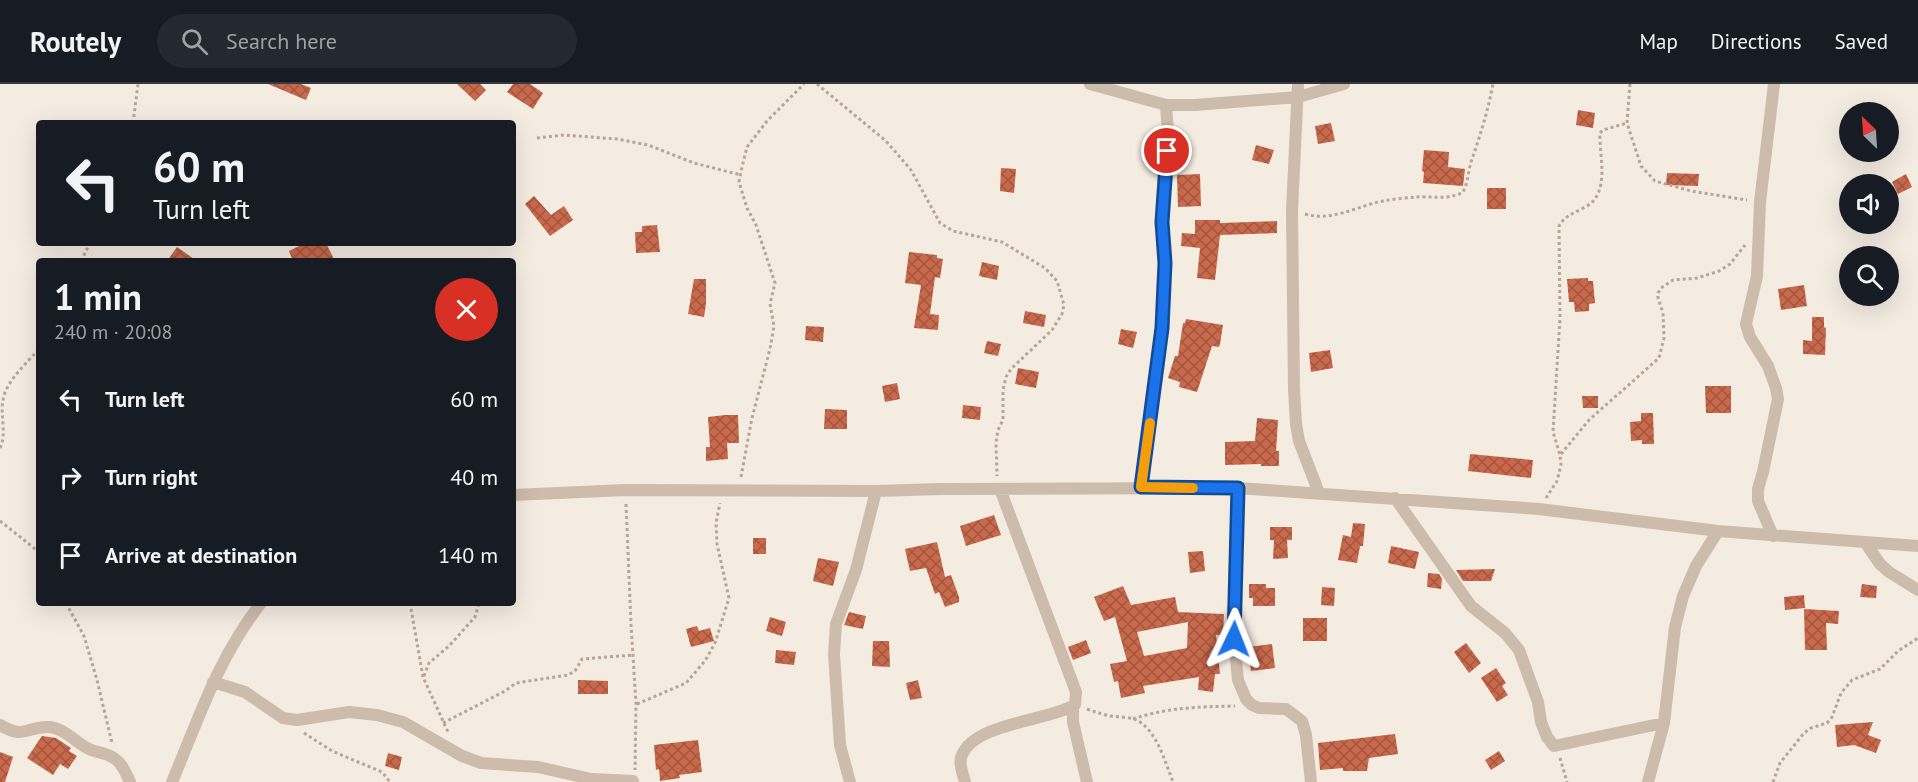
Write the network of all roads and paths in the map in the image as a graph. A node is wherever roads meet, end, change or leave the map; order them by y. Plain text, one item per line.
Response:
1 (138, 84) edge
2 (804, 84) edge
3 (817, 84) edge
4 (1090, 84) edge
5 (1298, 84) edge
6 (1344, 84) edge
7 (1493, 84) edge
8 (1630, 84) edge
9 (1774, 84) edge
10 (1298, 98) junction
11 (1166, 105) junction
12 (133, 120) edge
13 (1627, 123) junction
14 (537, 138) dead end
15 (741, 175) junction
16 (1761, 202) junction
17 (1292, 211) junction
18 (1759, 231) junction
19 (36, 353) edge
20 (0, 448) edge
21 (1560, 455) junction
22 (1141, 487) junction
23 (1238, 488) junction
24 (998, 489) junction
25 (626, 490) junction
26 (725, 490) junction
27 (738, 490) junction
28 (876, 491) junction
29 (1319, 493) junction
30 (516, 495) edge
31 (1395, 498) junction
32 (1539, 509) junction
33 (0, 521) edge
34 (1718, 531) junction
35 (1773, 536) junction
36 (1864, 542) junction
37 (1918, 546) edge
38 (36, 550) edge
39 (1918, 590) edge
40 (68, 606) edge
41 (259, 606) edge
42 (411, 606) edge
43 (478, 606) edge
44 (1918, 638) edge
45 (633, 655) junction
46 (423, 677) junction
47 (213, 682) junction
48 (636, 704) junction
49 (1252, 705) junction
50 (1074, 706) junction
51 (1134, 719) junction
52 (443, 723) junction
53 (1664, 723) junction
54 (0, 725) edge
55 (302, 731) dead end
56 (1554, 746) junction
57 (462, 756) junction
58 (115, 758) junction
59 (633, 781) edge
60 (848, 781) edge
61 (130, 782) edge
62 (172, 782) edge
63 (390, 782) edge
64 (965, 782) edge
65 (1087, 782) edge
66 (1173, 782) edge
67 (1311, 782) edge
68 (1567, 782) edge
69 (1648, 782) edge
70 (1773, 782) edge

1 - 12 path
2 - 15 path
3 - 24 path
4 - 11 street
5 - 10 street
6 - 10 street
7 - 17 path
8 - 13 path
9 - 16 street
10 - 11 street
10 - 17 street
11 - 22 street
13 - 16 path
13 - 21 path
14 - 15 path
15 - 27 path
16 - 18 street
17 - 29 street
18 - 21 path
18 - 35 street
19 - 20 path
21 - 32 path
22 - 23 street
22 - 24 street
23 - 29 street
23 - 49 street
24 - 28 street
24 - 50 street
25 - 26 street
25 - 30 street
25 - 45 path
26 - 27 street
26 - 48 path
27 - 28 street
28 - 60 street
29 - 31 street
31 - 32 street
31 - 56 street
32 - 34 street
33 - 38 path
34 - 35 street
34 - 53 street
35 - 36 street
36 - 37 street
36 - 39 street
40 - 58 path
41 - 47 street
42 - 46 path
43 - 46 path
44 - 70 path
45 - 48 path
45 - 52 path
46 - 52 path
47 - 57 street
47 - 62 street
48 - 59 path
49 - 51 path
49 - 67 street
50 - 51 path
50 - 64 street
50 - 65 street
51 - 66 path
52 - 57 path
53 - 56 street
53 - 69 street
54 - 58 street
55 - 63 path
56 - 68 path
57 - 59 street
58 - 61 street

